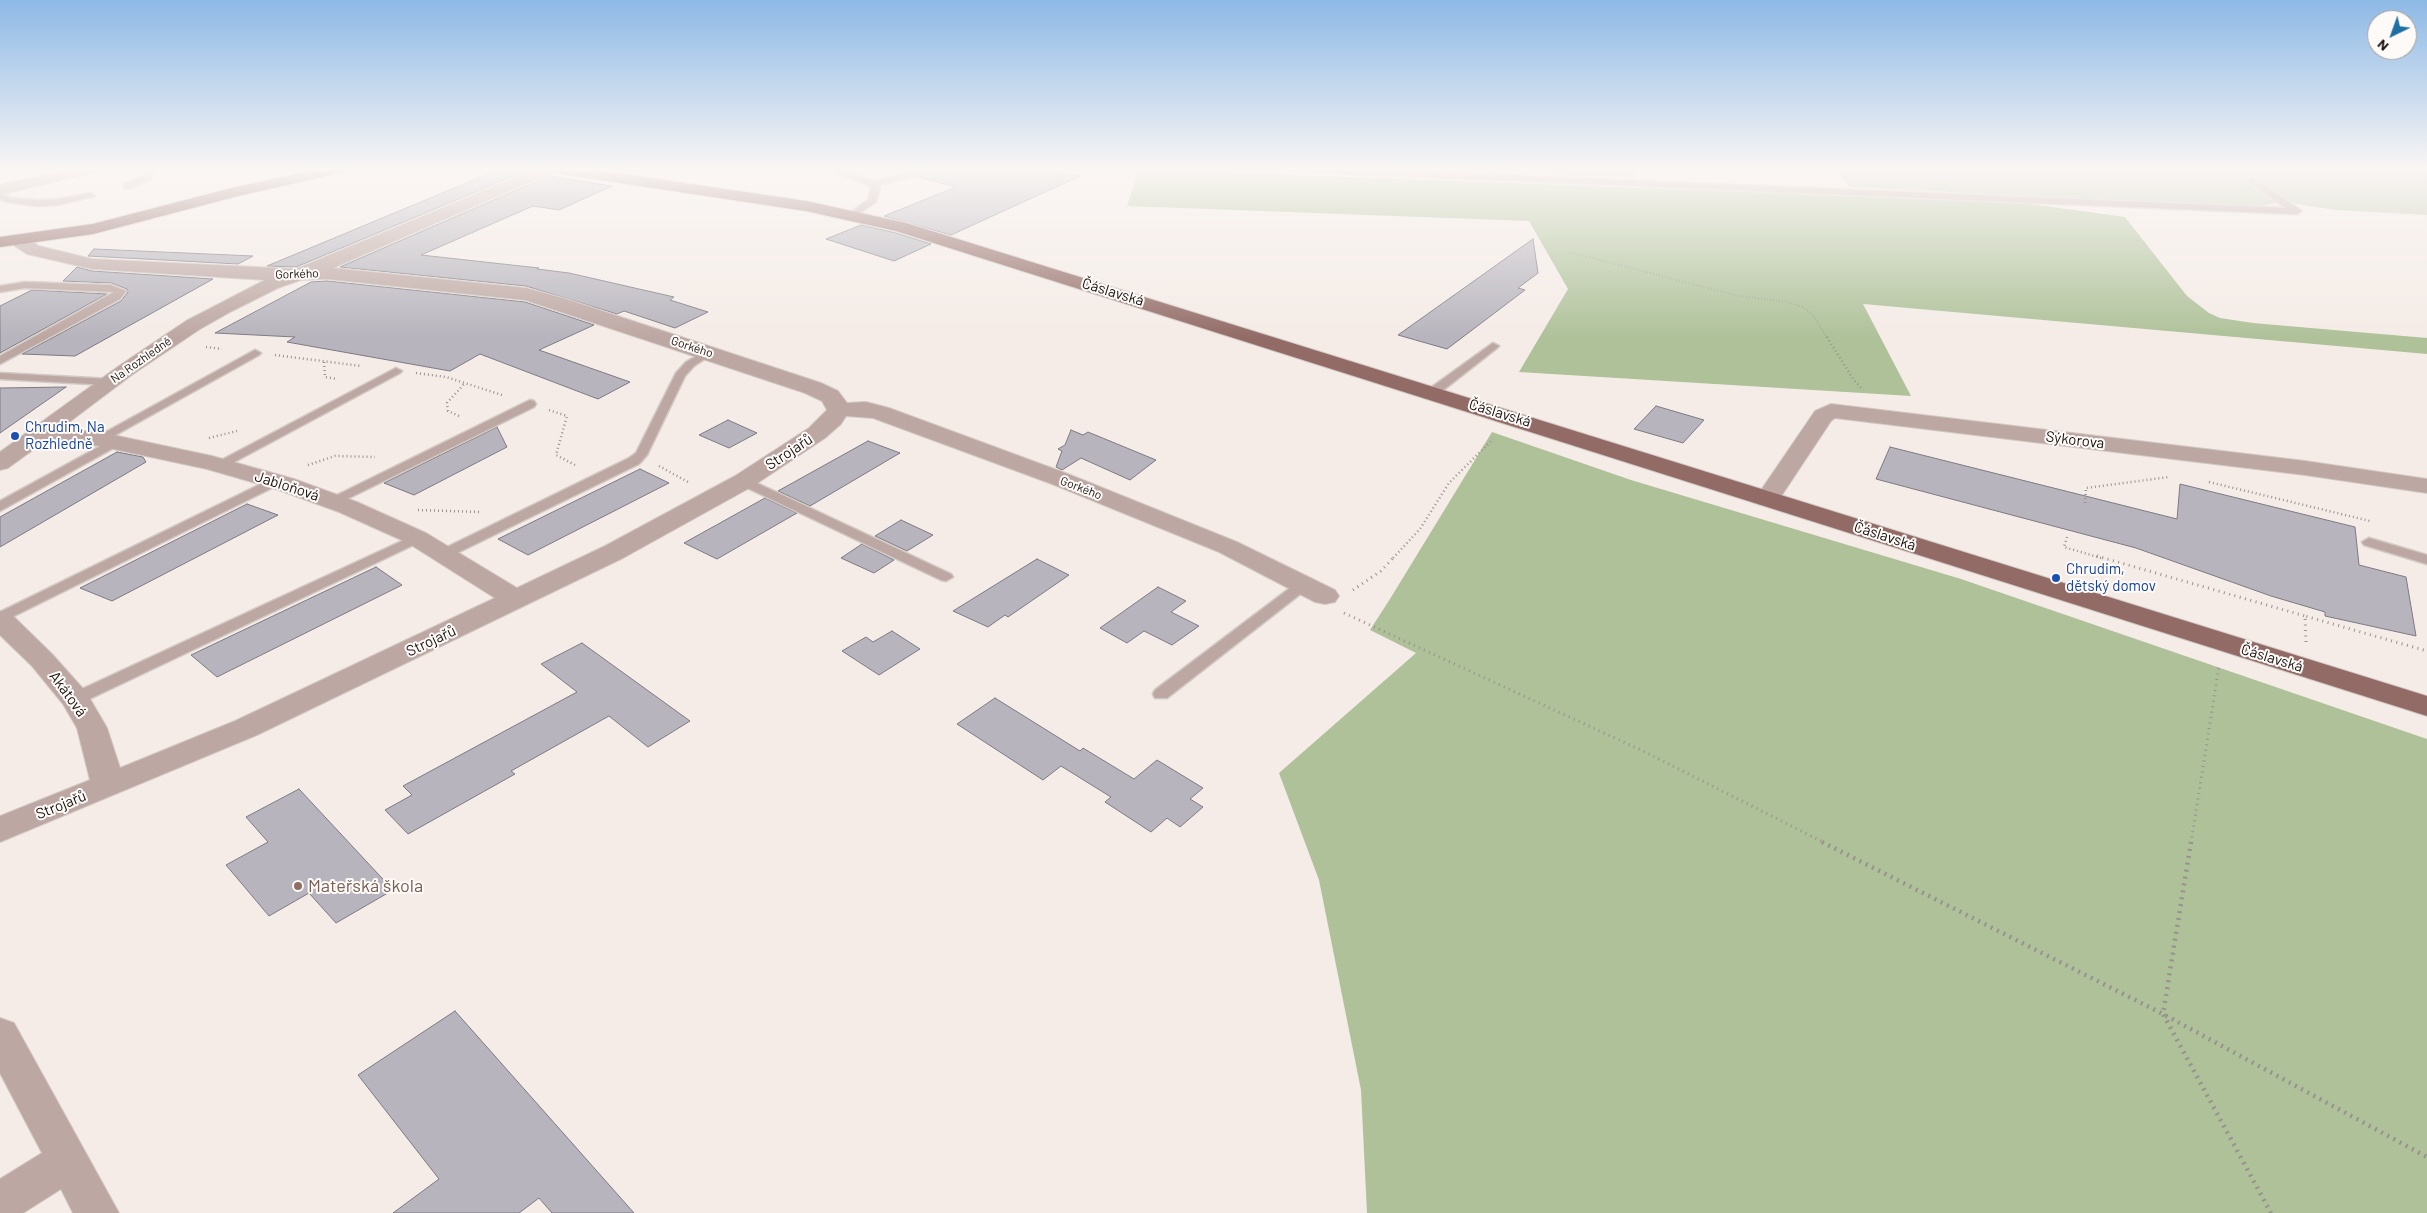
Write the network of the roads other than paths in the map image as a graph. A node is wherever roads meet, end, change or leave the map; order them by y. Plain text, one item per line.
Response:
1 (109, 226) edge
2 (416, 226) edge
3 (890, 226) edge
4 (19, 241) junction
5 (0, 242) edge
6 (293, 275) junction
7 (0, 290) edge
8 (1493, 346) dead end
9 (709, 352) junction
10 (255, 353) dead end
11 (0, 361) edge
12 (396, 371) dead end
13 (0, 376) edge
14 (109, 382) junction
15 (1433, 392) junction
16 (530, 404) dead end
17 (838, 410) junction
18 (36, 437) junction
19 (107, 441) junction
20 (0, 463) edge
21 (218, 465) junction
22 (271, 480) junction
23 (744, 481) junction
24 (2427, 486) edge
25 (1767, 499) junction
26 (332, 501) junction
27 (0, 507) edge
28 (417, 538) junction
29 (2369, 542) dead end
30 (444, 554) junction
31 (2427, 560) edge
32 (946, 576) dead end
33 (1303, 585) junction
34 (1325, 596) road end
35 (517, 600) junction
36 (0, 618) edge
37 (1161, 694) dead end
38 (75, 699) junction
39 (2427, 706) edge
40 (108, 786) junction
41 (0, 830) edge
42 (0, 1034) edge
43 (68, 1160) junction
44 (0, 1203) edge
45 (97, 1213) edge

1 - 4 main road
2 - 6 street
3 - 15 main road, Čáslavská
4 - 5 main road
4 - 6 street, Gorkého
6 - 9 street, Gorkého
6 - 14 street, Na Rozhledně
7 - 11 lane
8 - 15 lane
9 - 17 street, Gorkého
9 - 30 lane
10 - 19 lane
12 - 21 lane
13 - 14 lane
14 - 18 street, Na Rozhledně
15 - 25 main road, Čáslavská
16 - 26 lane
17 - 23 street, Strojařů
17 - 33 street, Gorkého
18 - 19 street, Jabloňová
18 - 20 street, Na Rozhledně
19 - 21 street, Jabloňová
19 - 27 lane
21 - 22 street, Jabloňová
22 - 26 street, Jabloňová
22 - 36 lane
23 - 32 lane
23 - 35 street, Strojařů
24 - 25 street, Sýkorova
25 - 39 main road, Čáslavská
26 - 28 street, Jabloňová
28 - 30 street, Jabloňová
28 - 38 lane
29 - 31 lane
30 - 35 street, Jabloňová
33 - 34 street, Gorkého
33 - 37 lane
35 - 40 street, Strojařů
36 - 38 street, Akátová
38 - 40 street, Akátová
40 - 41 street, Strojařů
42 - 43 street
43 - 44 street
43 - 45 street

